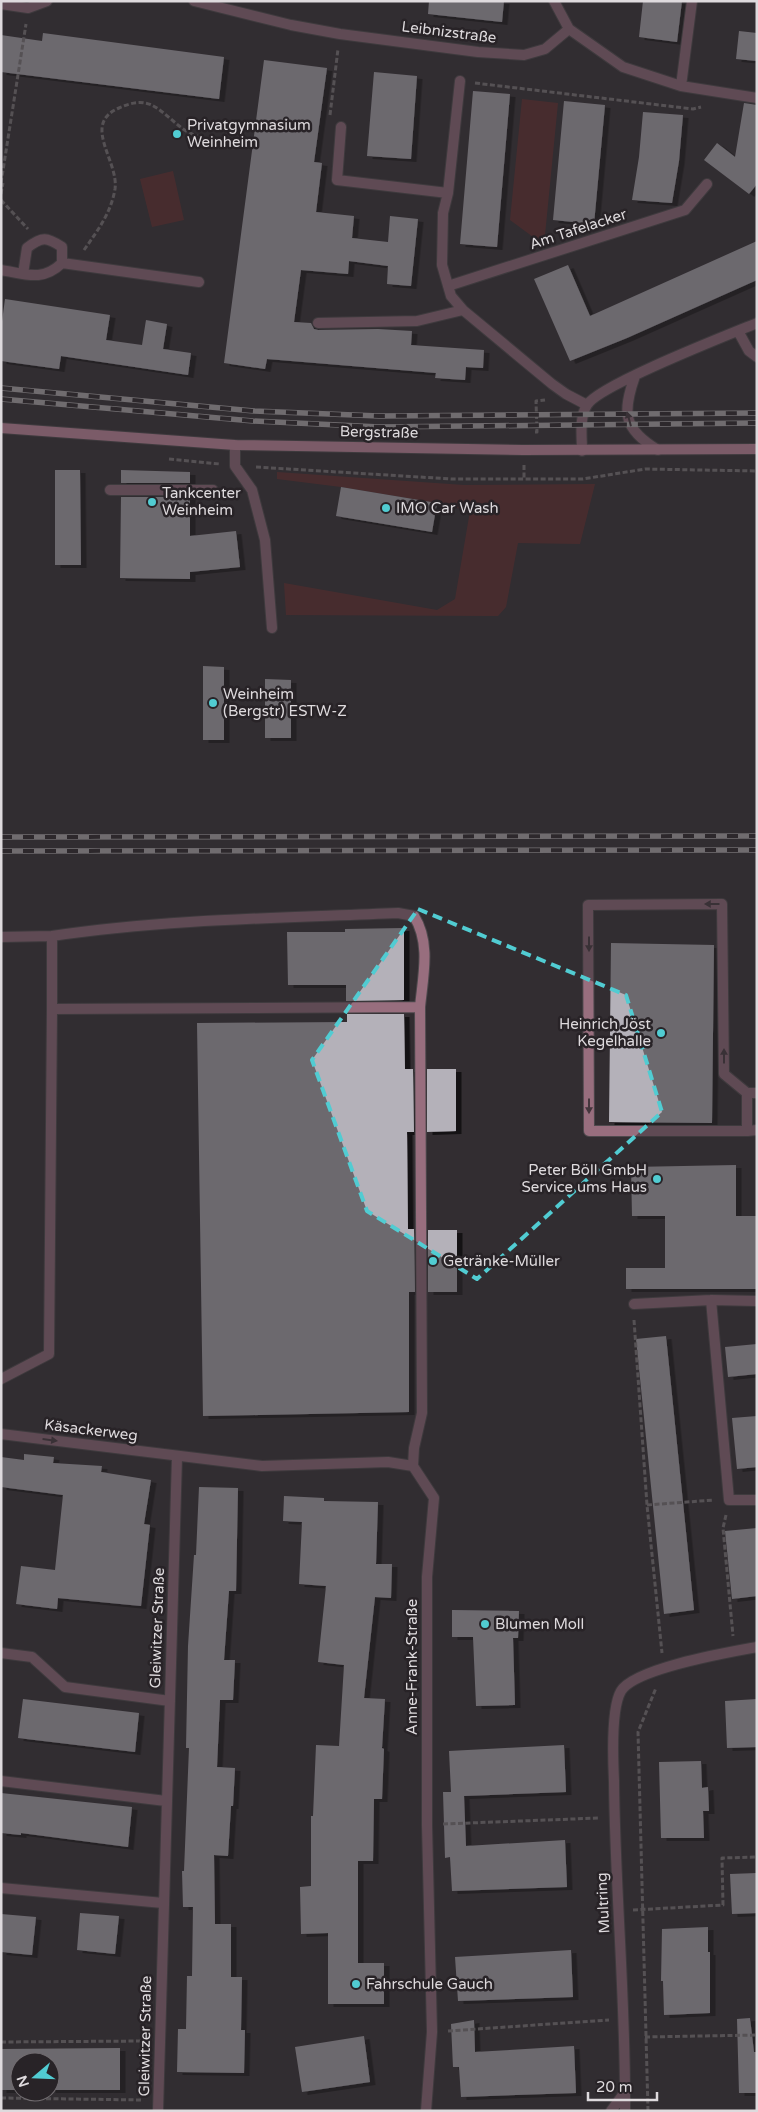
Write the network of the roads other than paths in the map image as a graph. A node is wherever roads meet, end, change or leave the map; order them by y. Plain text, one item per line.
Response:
1 (47, 1) edge
2 (194, 1) edge
3 (554, 1) edge
4 (692, 1) edge
5 (1, 4) edge
6 (569, 29) junction
7 (460, 81) road end
8 (681, 86) junction
9 (757, 98) edge
10 (341, 127) dead end
11 (707, 184) dead end
12 (448, 193) junction
13 (62, 263) junction
14 (1, 270) edge
15 (23, 274) junction
16 (199, 282) dead end
17 (448, 286) junction
18 (463, 310) junction
19 (318, 323) dead end
20 (757, 323) edge
21 (738, 331) junction
22 (757, 357) edge
23 (635, 376) junction
24 (587, 405) junction
25 (1, 428) edge
26 (235, 444) junction
27 (757, 449) edge
28 (658, 450) junction
29 (582, 451) junction
30 (110, 490) dead end
31 (213, 490) dead end
32 (272, 628) dead end
33 (52, 936) junction
34 (1, 937) edge
35 (420, 1007) junction
36 (52, 1009) junction
37 (752, 1093) edge
38 (752, 1130) edge
39 (711, 1300) junction
40 (757, 1300) edge
41 (634, 1304) dead end
42 (1, 1379) edge
43 (1, 1434) edge
44 (177, 1456) junction
45 (413, 1466) junction
46 (757, 1500) edge
47 (757, 1647) edge
48 (1, 1653) edge
49 (170, 1701) junction
50 (1, 1781) edge
51 (166, 1801) junction
52 (1, 1888) edge
53 (163, 1903) junction
54 (625, 2092) junction
55 (158, 2105) edge
56 (426, 2111) edge
57 (611, 2111) edge
58 (625, 2111) edge

1 - 5 street
2 - 6 street, Leibnizstraße
3 - 6 street
4 - 8 street
6 - 8 street
7 - 12 street
8 - 9 street
10 - 12 street
11 - 17 street, Am Tafelacker
12 - 17 street
13 - 15 street
13 - 15 street
13 - 16 street
14 - 15 street
17 - 18 street
18 - 19 street
18 - 24 street
20 - 21 street
21 - 22 street
21 - 23 street
23 - 24 street
28 -> 23 street
24 - 29 street
25 - 26 main road, Bergstraße
26 - 29 main road, Bergstraße
26 - 32 street
27 - 28 main road, Bergstraße
28 - 29 main road, Bergstraße
30 - 31 street
33 - 34 street
33 - 35 street
33 - 36 street
35 - 36 street
35 - 45 street
36 - 42 street
37 - 38 street
37 -> 38 street
39 - 40 street
39 - 41 street
39 - 46 street
43 -> 44 street, Käsackerweg
44 - 45 street
44 - 49 street, Gleiwitzer Straße
45 - 56 street, Anne-Frank-Straße
47 - 54 street, Multring
48 - 49 street
49 - 51 street, Gleiwitzer Straße
50 - 51 street
51 - 53 street, Gleiwitzer Straße
52 - 53 street
53 - 55 street, Gleiwitzer Straße
54 - 57 street
54 - 58 street, Multring

